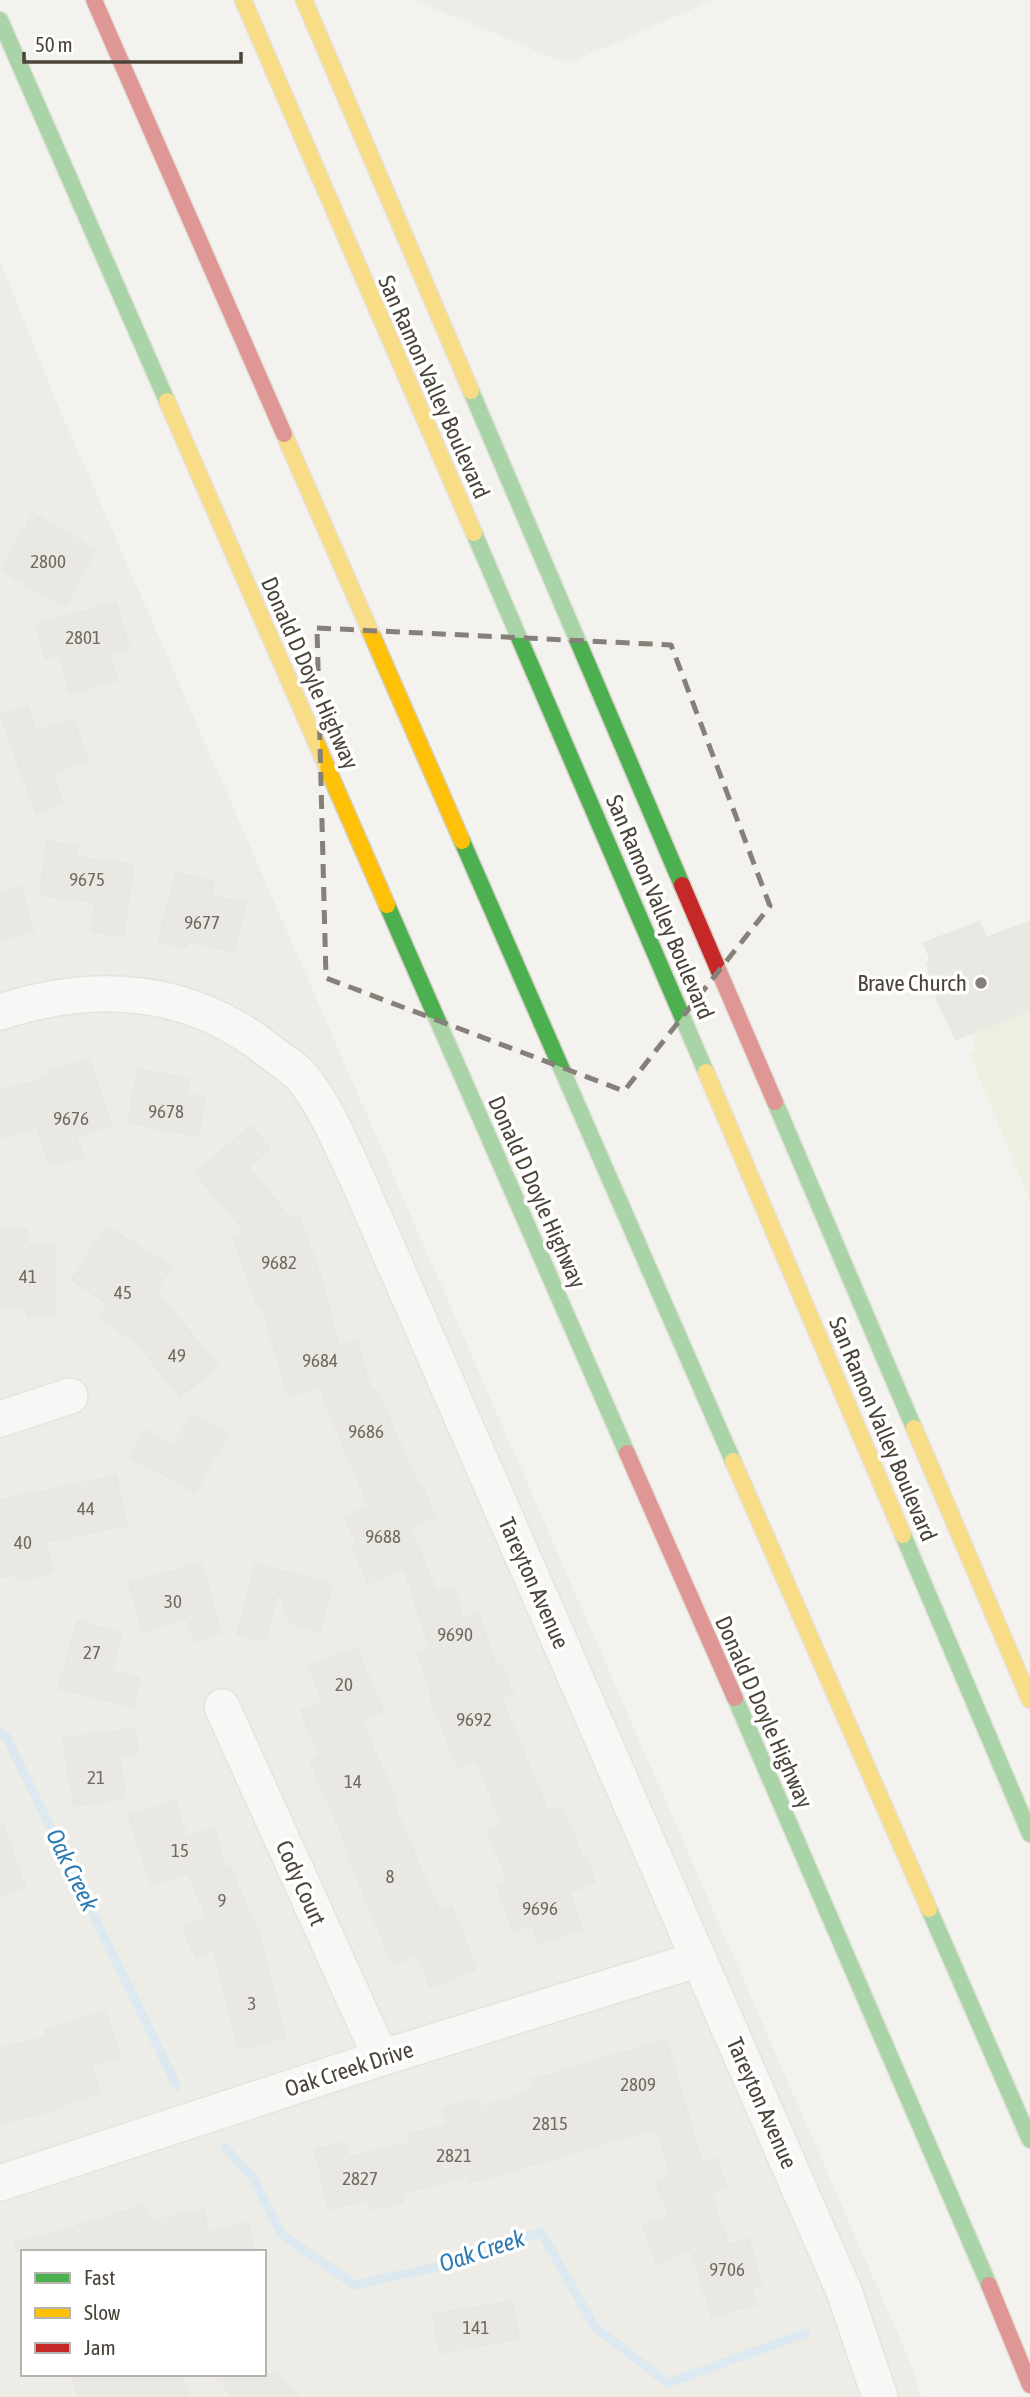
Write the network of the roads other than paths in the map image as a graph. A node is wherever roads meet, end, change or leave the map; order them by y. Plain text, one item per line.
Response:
1 (94, 0) edge
2 (243, 0) edge
3 (304, 0) edge
4 (0, 19) edge
5 (0, 1012) edge
6 (70, 1396) dead end
7 (0, 1419) edge
8 (1030, 1700) edge
9 (222, 1707) dead end
10 (1030, 1835) edge
11 (699, 1959) junction
12 (381, 2058) junction
13 (1030, 2140) edge
14 (0, 2183) edge
15 (1030, 2385) edge
16 (880, 2397) edge

1 - 13 main road
2 - 10 main road, San Ramon Valley Boulevard
3 - 8 main road, San Ramon Valley Boulevard
4 - 15 main road, Donald D Doyle Highway
5 - 11 street, Tareyton Avenue
6 - 7 street
9 - 12 street, Cody Court
11 - 12 street, Oak Creek Drive
11 - 16 street, Tareyton Avenue
12 - 14 street, Oak Creek Drive

